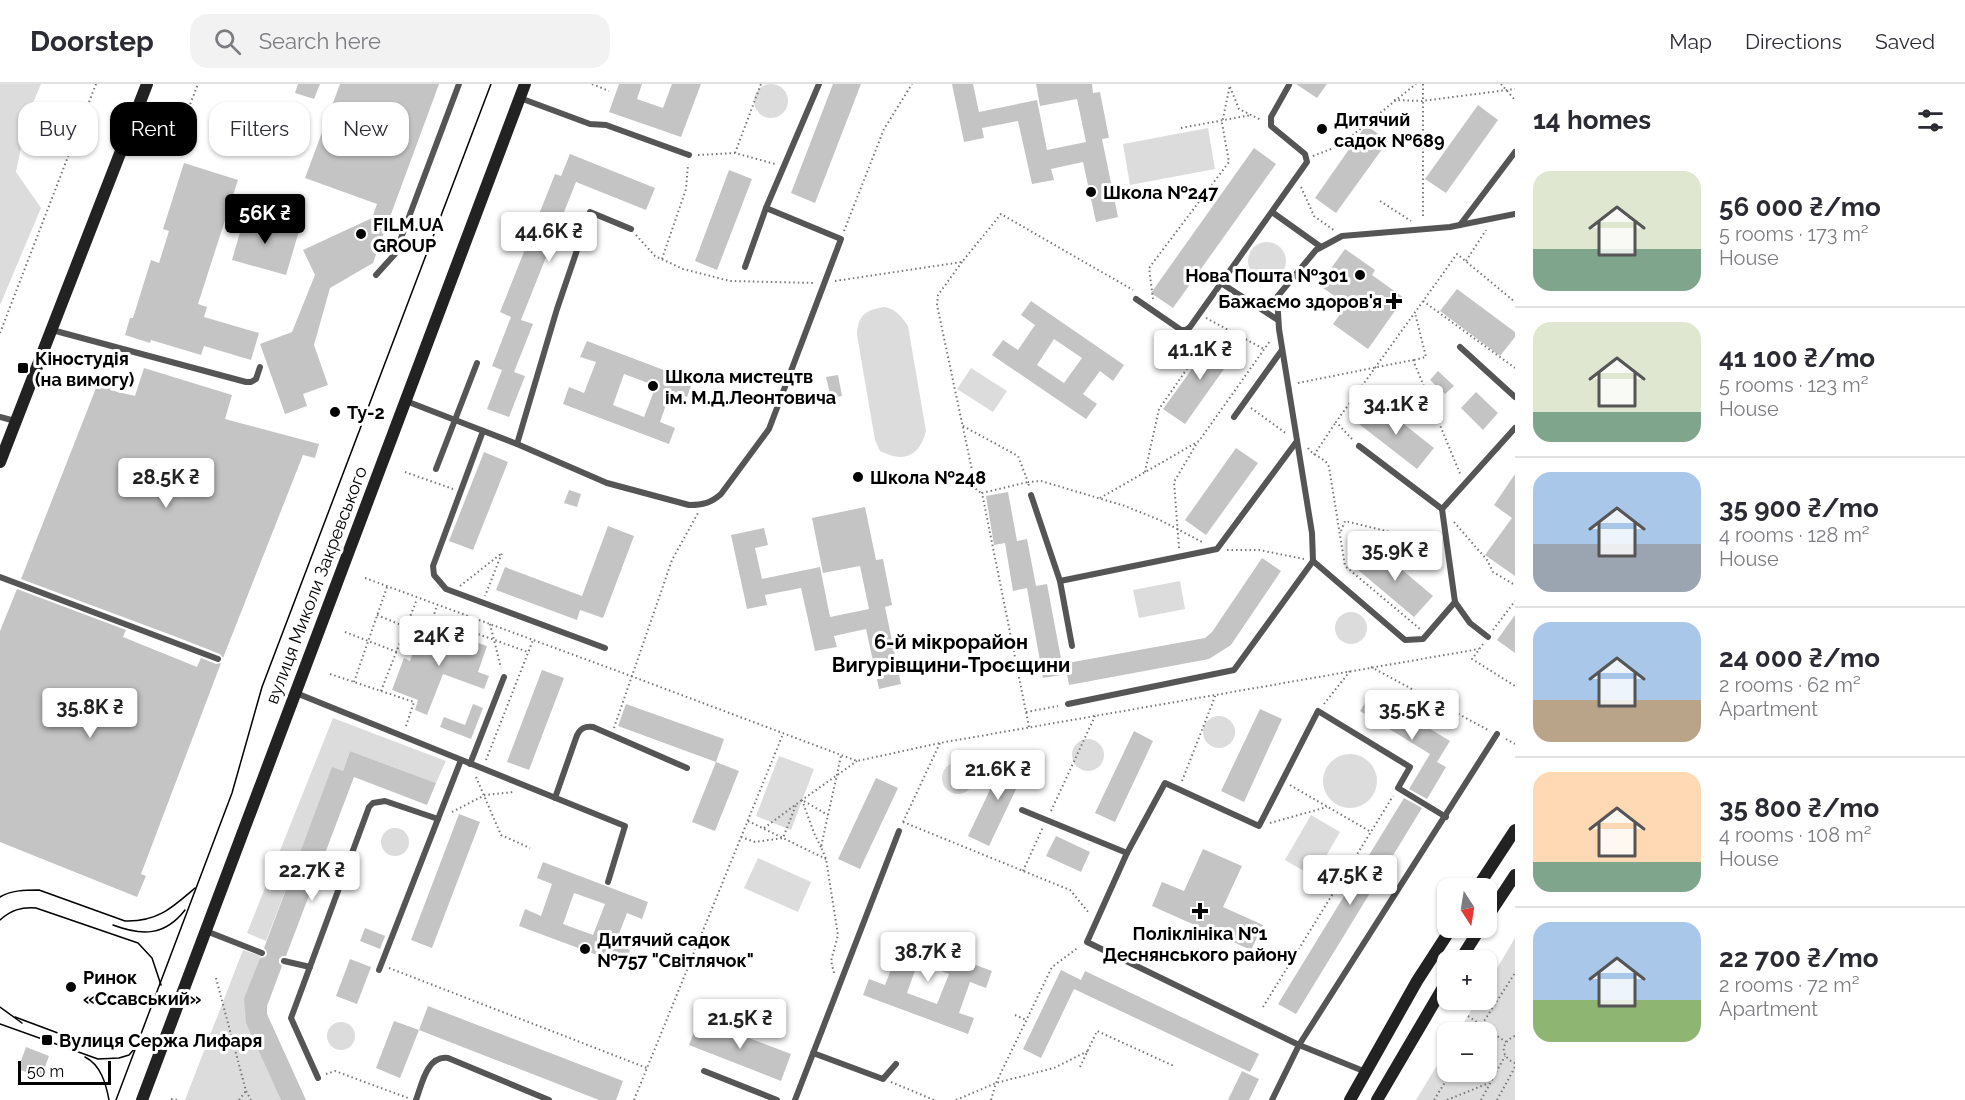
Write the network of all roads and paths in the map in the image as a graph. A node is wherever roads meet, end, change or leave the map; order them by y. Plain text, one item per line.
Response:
1 (96, 84) edge
2 (147, 84) edge
3 (198, 84) edge
4 (459, 84) edge
5 (525, 84) edge
6 (592, 84) edge
7 (761, 84) edge
8 (819, 84) edge
9 (912, 84) edge
10 (1416, 84) edge
11 (1423, 84) edge
12 (1502, 84) edge
13 (1229, 85) edge
14 (1289, 85) edge
15 (1515, 88) edge
16 (1508, 89) junction
17 (609, 91) dead end
18 (520, 97) junction
19 (1394, 100) junction
20 (1515, 100) edge
21 (1422, 101) junction
22 (191, 102) edge
23 (1251, 115) junction
24 (1271, 126) junction
25 (1181, 128) dead end
26 (1515, 152) edge
27 (735, 153) junction
28 (689, 155) junction
29 (1307, 158) junction
30 (783, 166) junction
31 (1296, 177) junction
32 (1380, 201) dead end
33 (766, 208) junction
34 (1272, 212) junction
35 (1515, 214) edge
36 (1492, 220) junction
37 (1459, 225) junction
38 (631, 229) joint
39 (1423, 230) junction
40 (1342, 236) junction
41 (841, 239) junction
42 (1321, 247) junction
43 (662, 259) junction
44 (1466, 261) junction
45 (962, 262) junction
46 (745, 267) dead end
47 (376, 275) dead end
48 (824, 283) junction
49 (1221, 283) junction
50 (1133, 291) dead end
51 (1140, 297) joint
52 (1424, 301) junction
53 (1515, 302) edge
54 (1415, 313) junction
55 (1199, 314) junction
56 (1278, 320) junction
57 (1279, 329) junction
58 (51, 330) junction
59 (0, 333) edge
60 (1460, 348) dead end
61 (1264, 349) junction
62 (1282, 351) junction
63 (1413, 360) junction
64 (477, 363) dead end
65 (260, 367) dead end
66 (1376, 368) junction
67 (1515, 368) edge
68 (1288, 384) junction
69 (1515, 397) edge
70 (405, 400) junction
71 (1244, 403) junction
72 (0, 417) edge
73 (1234, 417) dead end
74 (455, 420) junction
75 (16, 422) junction
76 (1336, 422) junction
77 (963, 426) junction
78 (1515, 428) edge
79 (483, 431) junction
80 (1199, 441) junction
81 (1297, 441) junction
82 (517, 444) junction
83 (1359, 446) joint
84 (1314, 455) junction
85 (0, 462) edge
86 (436, 469) dead end
87 (405, 472) dead end
88 (1145, 472) junction
89 (1028, 482) junction
90 (1464, 484) junction
91 (461, 491) junction
92 (983, 495) junction
93 (1031, 495) joint
94 (1101, 498) junction
95 (702, 505) junction
96 (1442, 509) junction
97 (1178, 530) junction
98 (1340, 533) junction
99 (1447, 547) junction
100 (1217, 549) junction
101 (1180, 557) junction
102 (1312, 561) junction
103 (0, 577) edge
104 (364, 578) dead end
105 (1060, 581) junction
106 (1515, 585) edge
107 (387, 587) junction
108 (453, 591) junction
109 (418, 598) junction
110 (482, 602) junction
111 (1455, 602) junction
112 (437, 605) junction
113 (377, 615) junction
114 (433, 618) junction
115 (490, 624) junction
116 (406, 627) junction
117 (345, 632) dead end
118 (1427, 635) junction
119 (1488, 637) dead end
120 (494, 640) junction
121 (533, 640) junction
122 (368, 641) junction
123 (1072, 646) dead end
124 (606, 648) dead end
125 (1479, 649) dead end
126 (397, 652) junction
127 (528, 652) junction
128 (218, 659) dead end
129 (1472, 659) dead end
130 (1371, 666) junction
131 (1350, 670) junction
132 (330, 674) dead end
133 (631, 676) junction
134 (504, 677) junction
135 (354, 682) junction
136 (1515, 686) edge
137 (381, 691) junction
138 (513, 692) junction
139 (295, 693) junction
140 (1216, 694) junction
141 (1068, 704) joint
142 (1318, 711) junction
143 (1026, 712) junction
144 (1095, 716) junction
145 (1029, 728) junction
146 (783, 734) junction
147 (1497, 734) junction
148 (611, 735) junction
149 (402, 736) junction
150 (940, 743) junction
151 (1515, 744) edge
152 (841, 756) junction
153 (460, 760) junction
154 (857, 761) junction
155 (470, 764) junction
156 (687, 768) dead end
157 (483, 769) junction
158 (837, 775) junction
159 (1283, 781) junction
160 (1398, 788) junction
161 (535, 790) junction
162 (1179, 790) junction
163 (485, 795) junction
164 (555, 798) junction
165 (802, 800) junction
166 (796, 805) junction
167 (1327, 807) junction
168 (1022, 810) dead end
169 (828, 815) junction
170 (1446, 817) junction
171 (438, 819) junction
172 (748, 820) junction
173 (1259, 826) junction
174 (764, 828) junction
175 (1515, 830) edge
176 (899, 831) dead end
177 (1371, 832) junction
178 (741, 837) junction
179 (783, 838) junction
180 (821, 847) junction
181 (530, 848) dead end
182 (1127, 853) junction
183 (826, 859) junction
184 (1023, 871) junction
185 (1515, 875) edge
186 (1484, 878) edge
187 (608, 882) dead end
188 (1497, 902) edge
189 (1096, 922) junction
190 (206, 931) junction
191 (1445, 938) edge
192 (1087, 942) junction
193 (262, 953) dead end
194 (284, 961) dead end
195 (380, 967) joint
196 (310, 968) junction
197 (1515, 973) edge
198 (216, 978) dead end
199 (838, 988) junction
200 (1437, 998) edge
201 (1263, 1008) dead end
202 (1015, 1015) dead end
203 (1467, 1016) dead end
204 (1027, 1020) junction
205 (1476, 1022) edge
206 (1483, 1022) edge
207 (1497, 1036) edge
208 (1515, 1036) edge
209 (1506, 1042) junction
210 (1299, 1045) junction
211 (1088, 1051) junction
212 (813, 1053) junction
213 (1505, 1056) junction
214 (896, 1064) dead end
215 (1174, 1065) dead end
216 (1515, 1065) edge
217 (1080, 1067) dead end
218 (647, 1068) junction
219 (1497, 1070) edge
220 (704, 1071) dead end
221 (1366, 1072) junction
222 (318, 1078) joint
223 (883, 1079) junction
224 (1445, 1082) edge
225 (1490, 1082) joint
226 (996, 1083) junction
227 (246, 1091) junction
228 (171, 1099) edge
229 (142, 1100) edge
230 (177, 1100) edge
231 (239, 1100) edge
232 (251, 1100) edge
233 (415, 1100) edge
234 (549, 1100) edge
235 (634, 1100) edge
236 (777, 1100) edge
237 (795, 1100) edge
238 (934, 1100) edge
239 (956, 1100) edge
240 (991, 1100) edge
241 (1272, 1100) edge
242 (1350, 1100) edge
243 (1377, 1100) edge
244 (1434, 1100) edge
245 (1447, 1100) edge
246 (1481, 1100) edge
247 (1497, 1100) edge

1 - 59 path
2 - 58 street
3 - 22 path
4 - 47 lane
5 - 18 street, вулиця Миколи Закревського
6 - 17 path
7 - 27 path
8 - 30 lane
9 - 41 path
10 - 19 path
11 - 21 path
12 - 16 path
13 - 23 path
13 - 51 path
14 - 24 lane
15 - 16 path
16 - 20 path
16 - 21 path
18 - 28 lane
18 - 70 street, вулиця Миколи Закревського
19 - 21 path
19 - 29 path
21 - 39 path
23 - 24 path
23 - 25 path
24 - 29 lane
26 - 37 lane
27 - 28 path
27 - 30 path
28 - 43 path
29 - 31 lane
30 - 33 lane
31 - 34 lane
31 - 40 path
32 - 39 path
33 - 41 lane
33 - 46 lane
34 - 42 lane
34 - 49 lane
35 - 36 lane
36 - 37 lane
36 - 44 path
37 - 39 lane
38 - 43 path
38 - 82 lane
39 - 40 lane
40 - 42 lane
41 - 48 lane
42 - 56 lane
43 - 48 path
44 - 52 path
44 - 53 path
45 - 48 path
45 - 50 path
45 - 77 path
48 - 95 lane
49 - 55 lane
49 - 56 lane
51 - 55 lane
52 - 54 path
52 - 67 path
54 - 63 path
54 - 66 path
55 - 61 path
55 - 88 path
56 - 57 lane
57 - 61 path
57 - 62 lane
58 - 65 lane
58 - 75 street
60 - 69 lane
61 - 80 path
62 - 68 lane
62 - 71 lane
63 - 66 path
63 - 90 path
64 - 74 lane
66 - 68 path
66 - 76 path
68 - 81 lane
70 - 74 lane
70 - 139 street, вулиця Миколи Закревського
71 - 73 lane
71 - 81 path
72 - 75 lane
74 - 79 lane
74 - 86 lane
75 - 85 street
76 - 83 path
76 - 84 path
77 - 89 path
77 - 92 path
78 - 90 lane
79 - 82 lane
79 - 91 lane
80 - 88 path
80 - 97 path
81 - 84 path
81 - 100 lane
81 - 102 lane
82 - 95 lane
83 - 96 lane
84 - 98 path
87 - 91 path
88 - 94 path
89 - 92 path
89 - 93 path
89 - 94 path
90 - 96 lane
91 - 108 lane
92 - 143 path
93 - 105 lane
94 - 97 path
95 - 133 path
96 - 99 lane
96 - 106 path
97 - 100 path
97 - 101 path
98 - 99 path
98 - 118 path
99 - 111 lane
100 - 101 lane
100 - 102 path
101 - 105 lane
102 - 118 lane
102 - 141 lane
103 - 128 lane
104 - 107 path
105 - 123 lane
107 - 109 path
107 - 113 path
108 - 110 lane
108 - 110 path
109 - 112 path
109 - 116 path
110 - 124 lane
111 - 118 lane
111 - 119 lane
112 - 114 path
112 - 115 path
113 - 116 path
113 - 122 path
114 - 116 path
114 - 120 path
115 - 120 path
115 - 121 path
116 - 126 path
117 - 122 path
120 - 127 path
120 - 134 path
121 - 127 path
121 - 133 path
122 - 126 path
122 - 135 path
125 - 130 path
126 - 137 path
127 - 138 path
129 - 136 path
130 - 131 path
130 - 147 path
131 - 140 path
131 - 142 path
132 - 135 path
133 - 146 path
133 - 148 path
134 - 138 path
134 - 155 lane
135 - 137 path
137 - 149 path
138 - 157 path
139 - 149 lane
139 - 190 street, вулиця Миколи Закревського
140 - 144 path
140 - 162 path
141 - 143 path
142 - 159 lane
142 - 160 lane
143 - 145 path
144 - 145 path
144 - 184 path
145 - 150 path
146 - 152 path
146 - 172 path
147 - 151 path
147 - 170 lane
148 - 156 lane
148 - 164 lane
149 - 153 lane
150 - 154 path
150 - 184 path
152 - 154 path
152 - 158 path
153 - 155 lane
153 - 171 lane
154 - 158 path
155 - 157 lane
155 - 163 path
157 - 161 lane
158 - 165 path
158 - 169 path
159 - 167 path
159 - 173 lane
160 - 170 lane
160 - 177 path
161 - 163 path
161 - 164 lane
162 - 173 lane
162 - 182 lane
163 - 171 path
163 - 181 path
164 - 187 lane
165 - 166 path
165 - 169 path
165 - 180 path
166 - 174 path
166 - 179 path
167 - 173 path
167 - 177 path
168 - 182 lane
169 - 180 path
170 - 210 lane
171 - 195 lane
171 - 196 lane
172 - 174 path
172 - 178 path
174 - 179 path
175 - 186 street
176 - 199 lane
177 - 201 path
178 - 179 path
178 - 218 path
179 - 183 path
180 - 183 path
182 - 189 lane
183 - 199 path
184 - 189 path
185 - 188 street
189 - 192 lane
190 - 193 lane
190 - 229 street, вулиця Миколи Закревського
191 - 221 street
192 - 204 path
192 - 210 lane
194 - 196 lane
195 - 218 path
196 - 222 lane
197 - 206 path
198 - 227 path
199 - 212 lane
200 - 243 street
202 - 204 path
203 - 205 path
204 - 226 path
207 - 209 path
208 - 209 path
209 - 213 path
210 - 221 lane
210 - 241 lane
211 - 215 path
211 - 217 path
211 - 226 path
212 - 223 lane
212 - 237 lane
213 - 216 path
213 - 219 path
214 - 223 lane
216 - 247 path
218 - 235 path
220 - 236 lane
221 - 242 street
222 - 233 path
223 - 238 path
224 - 244 path
225 - 245 path
225 - 246 path
226 - 239 path
226 - 240 path
227 - 231 path
227 - 232 path
228 - 230 path
233 - 234 lane

